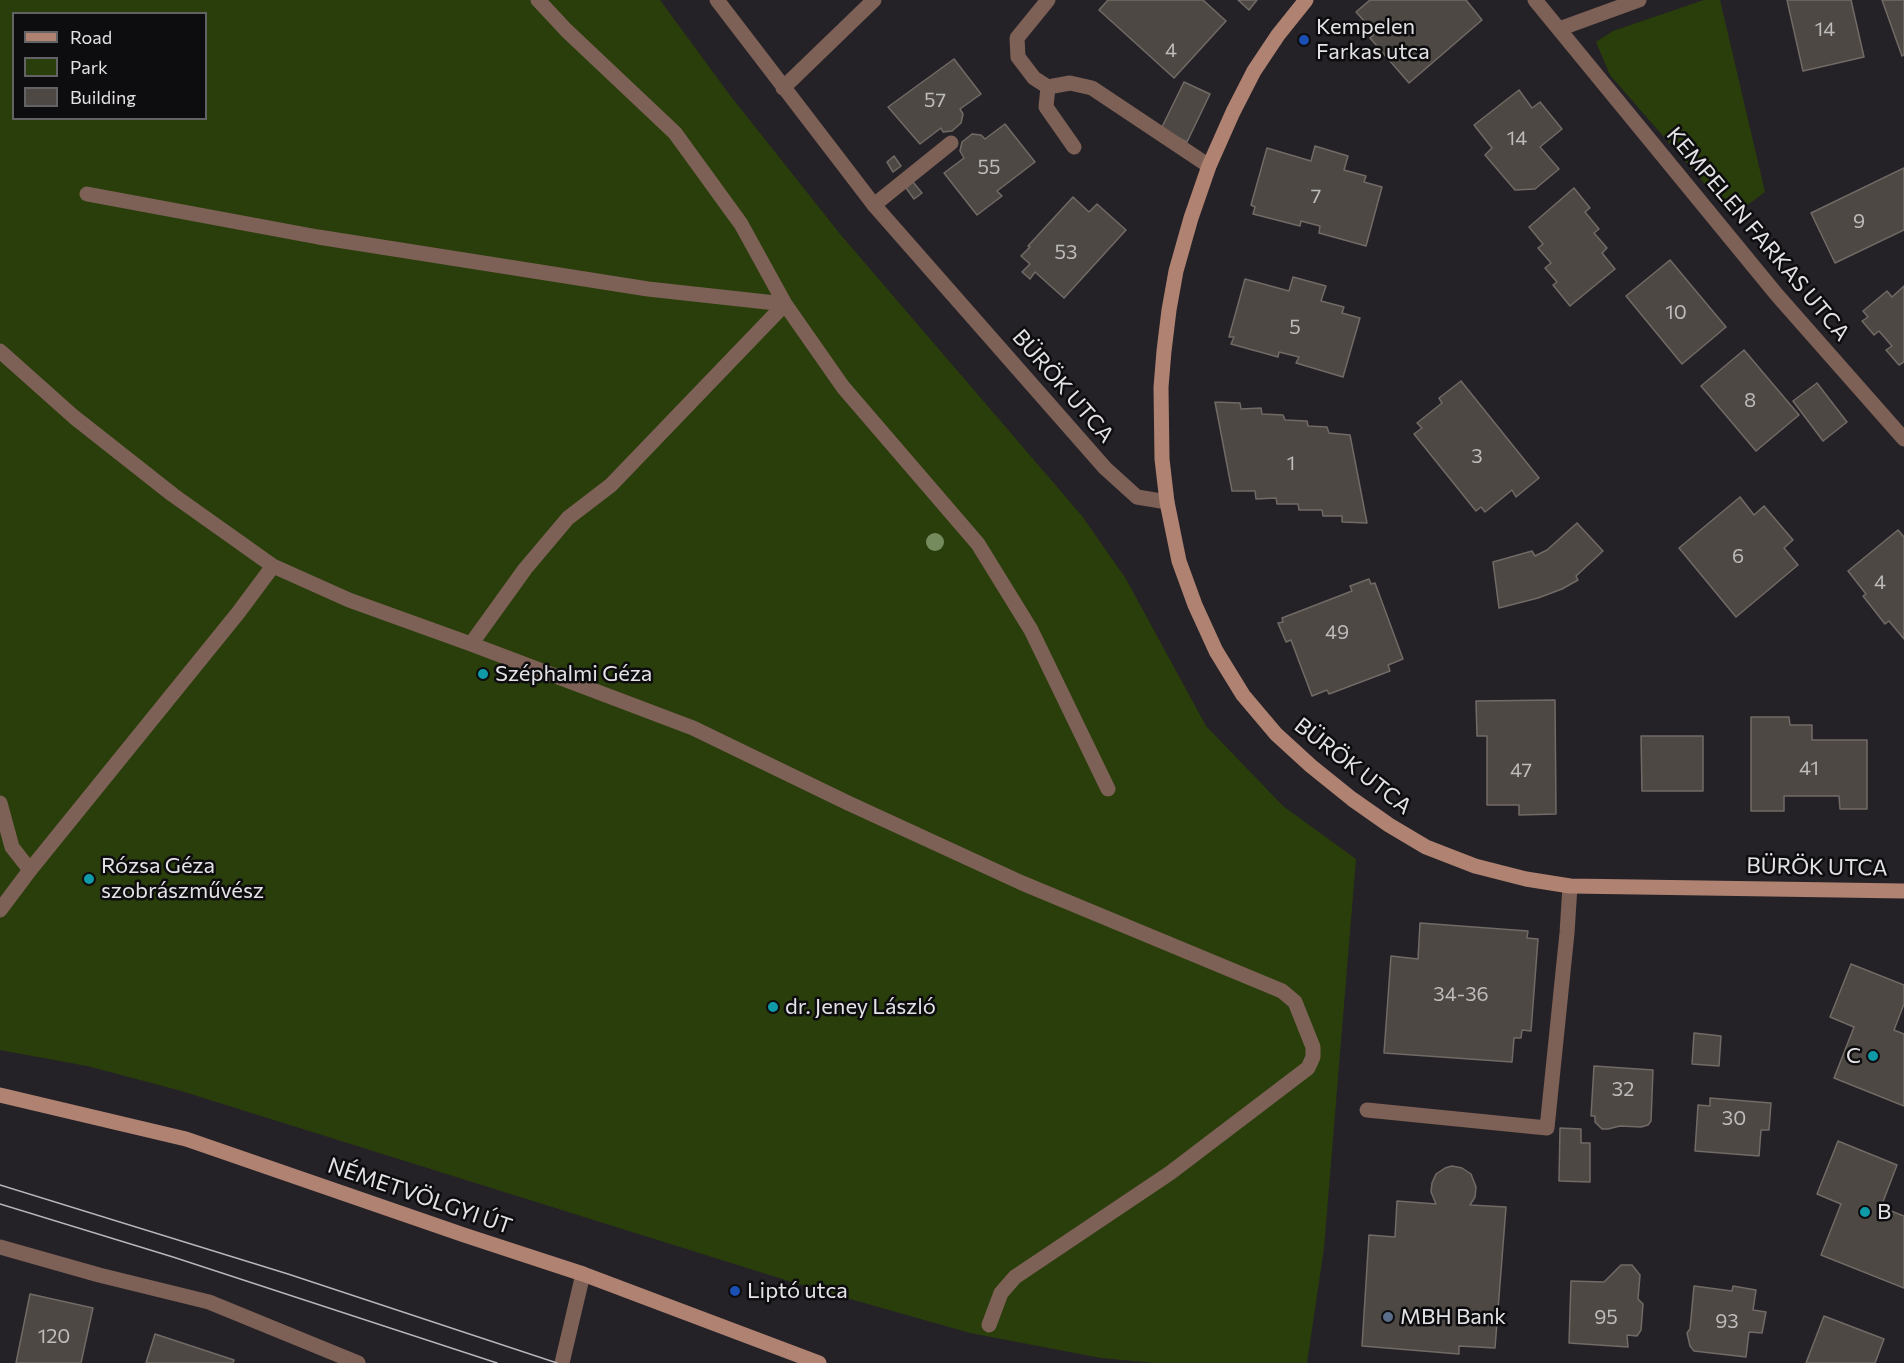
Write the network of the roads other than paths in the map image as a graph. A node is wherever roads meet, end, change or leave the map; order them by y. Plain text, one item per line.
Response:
1 (538, 0) edge
2 (717, 0) edge
3 (874, 0) edge
4 (1048, 0) edge
5 (1306, 0) edge
6 (1535, 0) edge
7 (1639, 0) edge
8 (1559, 29) junction
9 (1048, 87) junction
10 (783, 88) junction
11 (951, 143) dead end
12 (1074, 147) dead end
13 (1209, 166) junction
14 (87, 194) dead end
15 (874, 205) junction
16 (785, 304) junction
17 (0, 351) edge
18 (1904, 439) edge
19 (1167, 502) junction
20 (273, 566) junction
21 (471, 644) junction
22 (1108, 789) dead end
23 (0, 803) edge
24 (30, 870) junction
25 (1570, 886) junction
26 (1904, 891) edge
27 (0, 910) edge
28 (0, 1095) edge
29 (1367, 1110) dead end
30 (0, 1247) edge
31 (583, 1274) junction
32 (989, 1325) dead end
33 (358, 1363) edge
34 (562, 1363) edge
35 (819, 1363) edge

1 - 16 street
2 - 10 street, BÜRÖK UTCA
3 - 10 street
4 - 9 street
5 - 13 street
6 - 8 street, KEMPELEN FARKAS UTCA
7 - 8 street
8 - 18 street, KEMPELEN FARKAS UTCA
9 - 12 street
9 - 13 street
10 - 15 street, BÜRÖK UTCA
11 - 15 street
13 - 19 street
14 - 16 street
15 - 19 street, BÜRÖK UTCA
16 - 21 street
16 - 22 street
17 - 20 street
19 - 25 street, BÜRÖK UTCA
20 - 21 street
20 - 24 street
21 - 32 street
23 - 24 street
24 - 27 street
25 - 26 street, BÜRÖK UTCA
25 - 29 street
28 - 31 street, NÉMETVÖLGYI ÚT
30 - 33 street
31 - 34 street
31 - 35 street, NÉMETVÖLGYI ÚT

